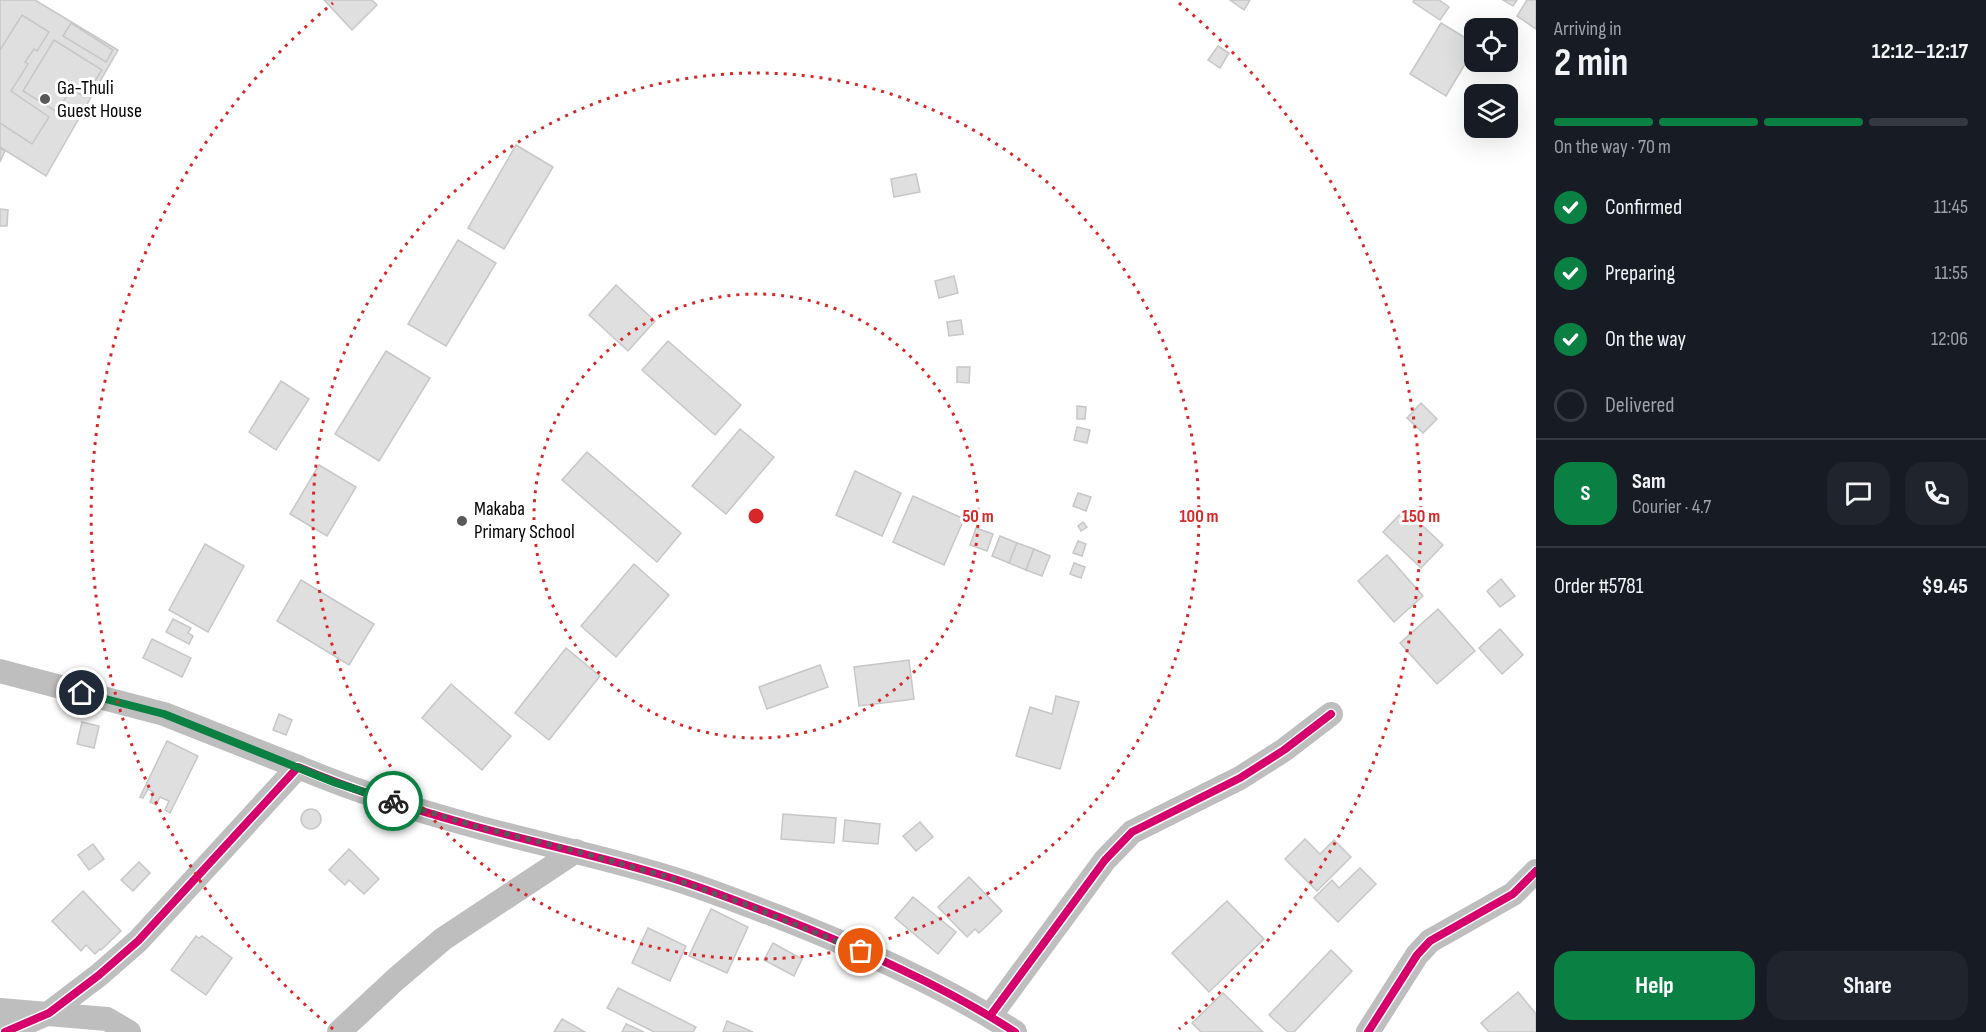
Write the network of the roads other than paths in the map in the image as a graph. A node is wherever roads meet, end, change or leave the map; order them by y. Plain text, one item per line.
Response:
1 (0, 671) edge
2 (1331, 714) dead end
3 (298, 767) junction
4 (576, 851) junction
5 (1536, 871) edge
6 (0, 1010) edge
7 (49, 1014) junction
8 (990, 1016) junction
9 (5, 1032) edge
10 (129, 1032) edge
11 (339, 1032) edge
12 (1015, 1032) edge
13 (1368, 1032) edge

1 - 3 street
2 - 8 street
3 - 4 street
3 - 7 street
4 - 8 street
4 - 11 street
5 - 13 street
6 - 7 street
7 - 9 street
7 - 10 street
8 - 12 street

